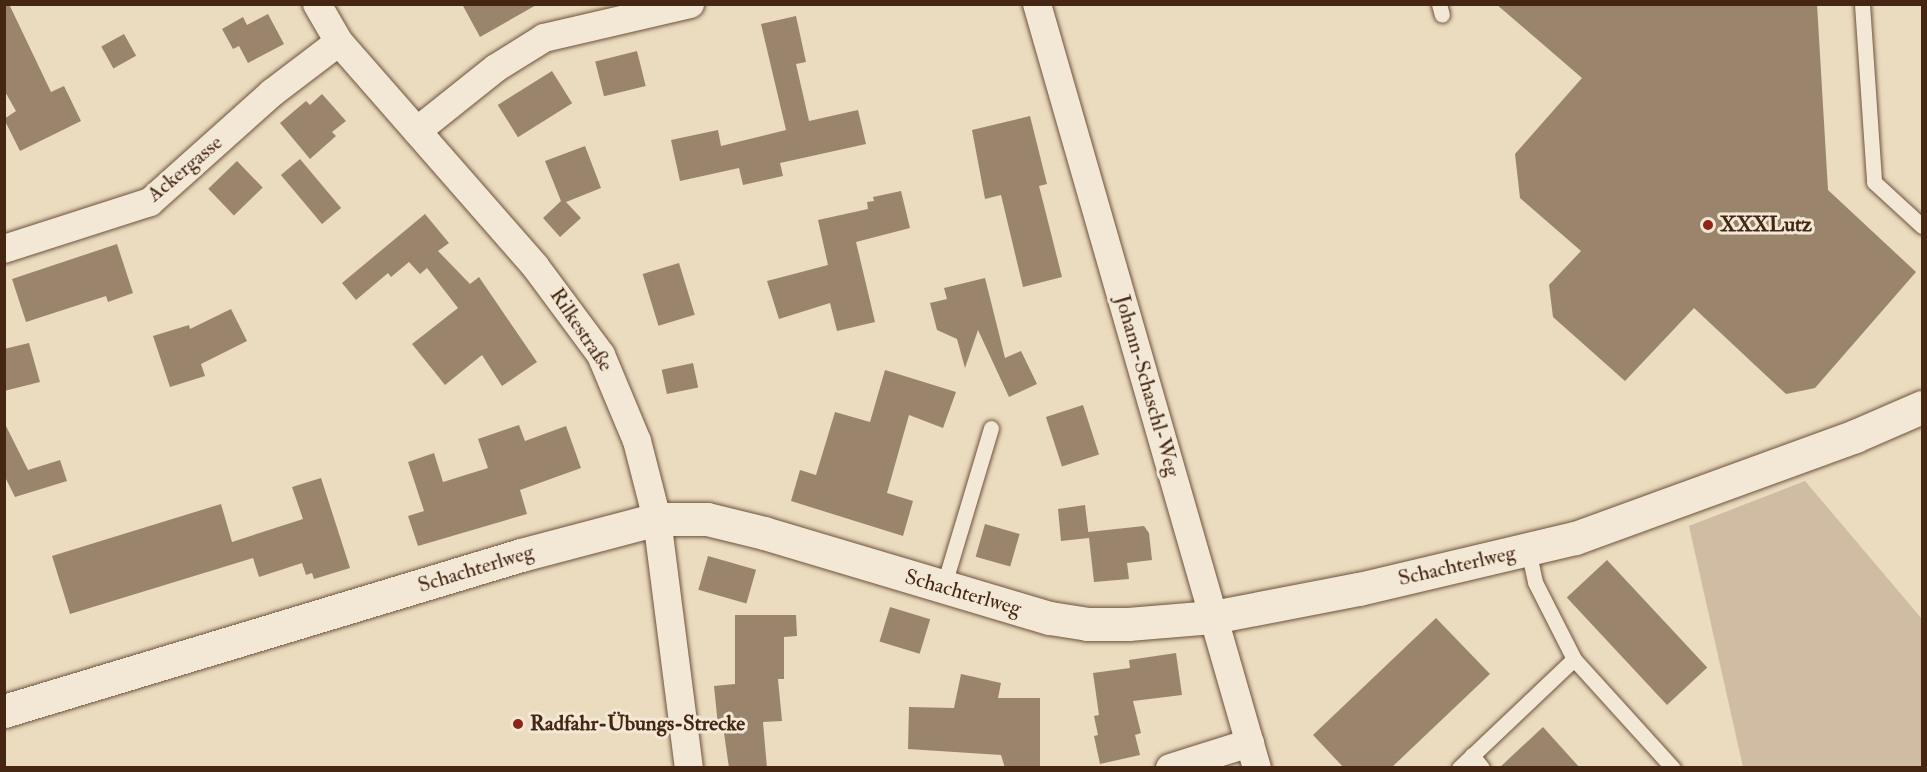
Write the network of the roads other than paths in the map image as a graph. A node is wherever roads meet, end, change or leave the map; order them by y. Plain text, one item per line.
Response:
1 (317, 4) edge
2 (690, 4) edge
3 (1037, 4) edge
4 (1862, 4) edge
5 (339, 42) junction
6 (417, 131) junction
7 (1923, 226) edge
8 (4, 249) edge
9 (1923, 407) edge
10 (991, 428) dead end
11 (657, 519) junction
12 (1528, 550) junction
13 (943, 588) junction
14 (1213, 617) junction
15 (1574, 659) junction
16 (4, 711) edge
17 (1253, 755) edge
18 (1472, 755) junction
19 (689, 768) edge
20 (1170, 768) edge
21 (1459, 768) edge
22 (1482, 768) edge
23 (1673, 768) edge

1 - 5 street, Rilkestraße
2 - 6 street
3 - 14 street, Johann-Schaschl-Weg
4 - 7 lane
5 - 6 street, Rilkestraße
5 - 8 street, Ackergasse
6 - 11 street, Rilkestraße
9 - 12 street, Schachterlweg
10 - 13 lane
11 - 13 street, Schachterlweg
11 - 16 street, Schachterlweg
11 - 19 street, Rilkestraße
12 - 14 street, Schachterlweg
12 - 15 lane
13 - 14 street, Schachterlweg
14 - 17 street, Johann-Schaschl-Weg
15 - 18 lane
15 - 23 lane
17 - 20 street
18 - 21 lane
18 - 22 lane

